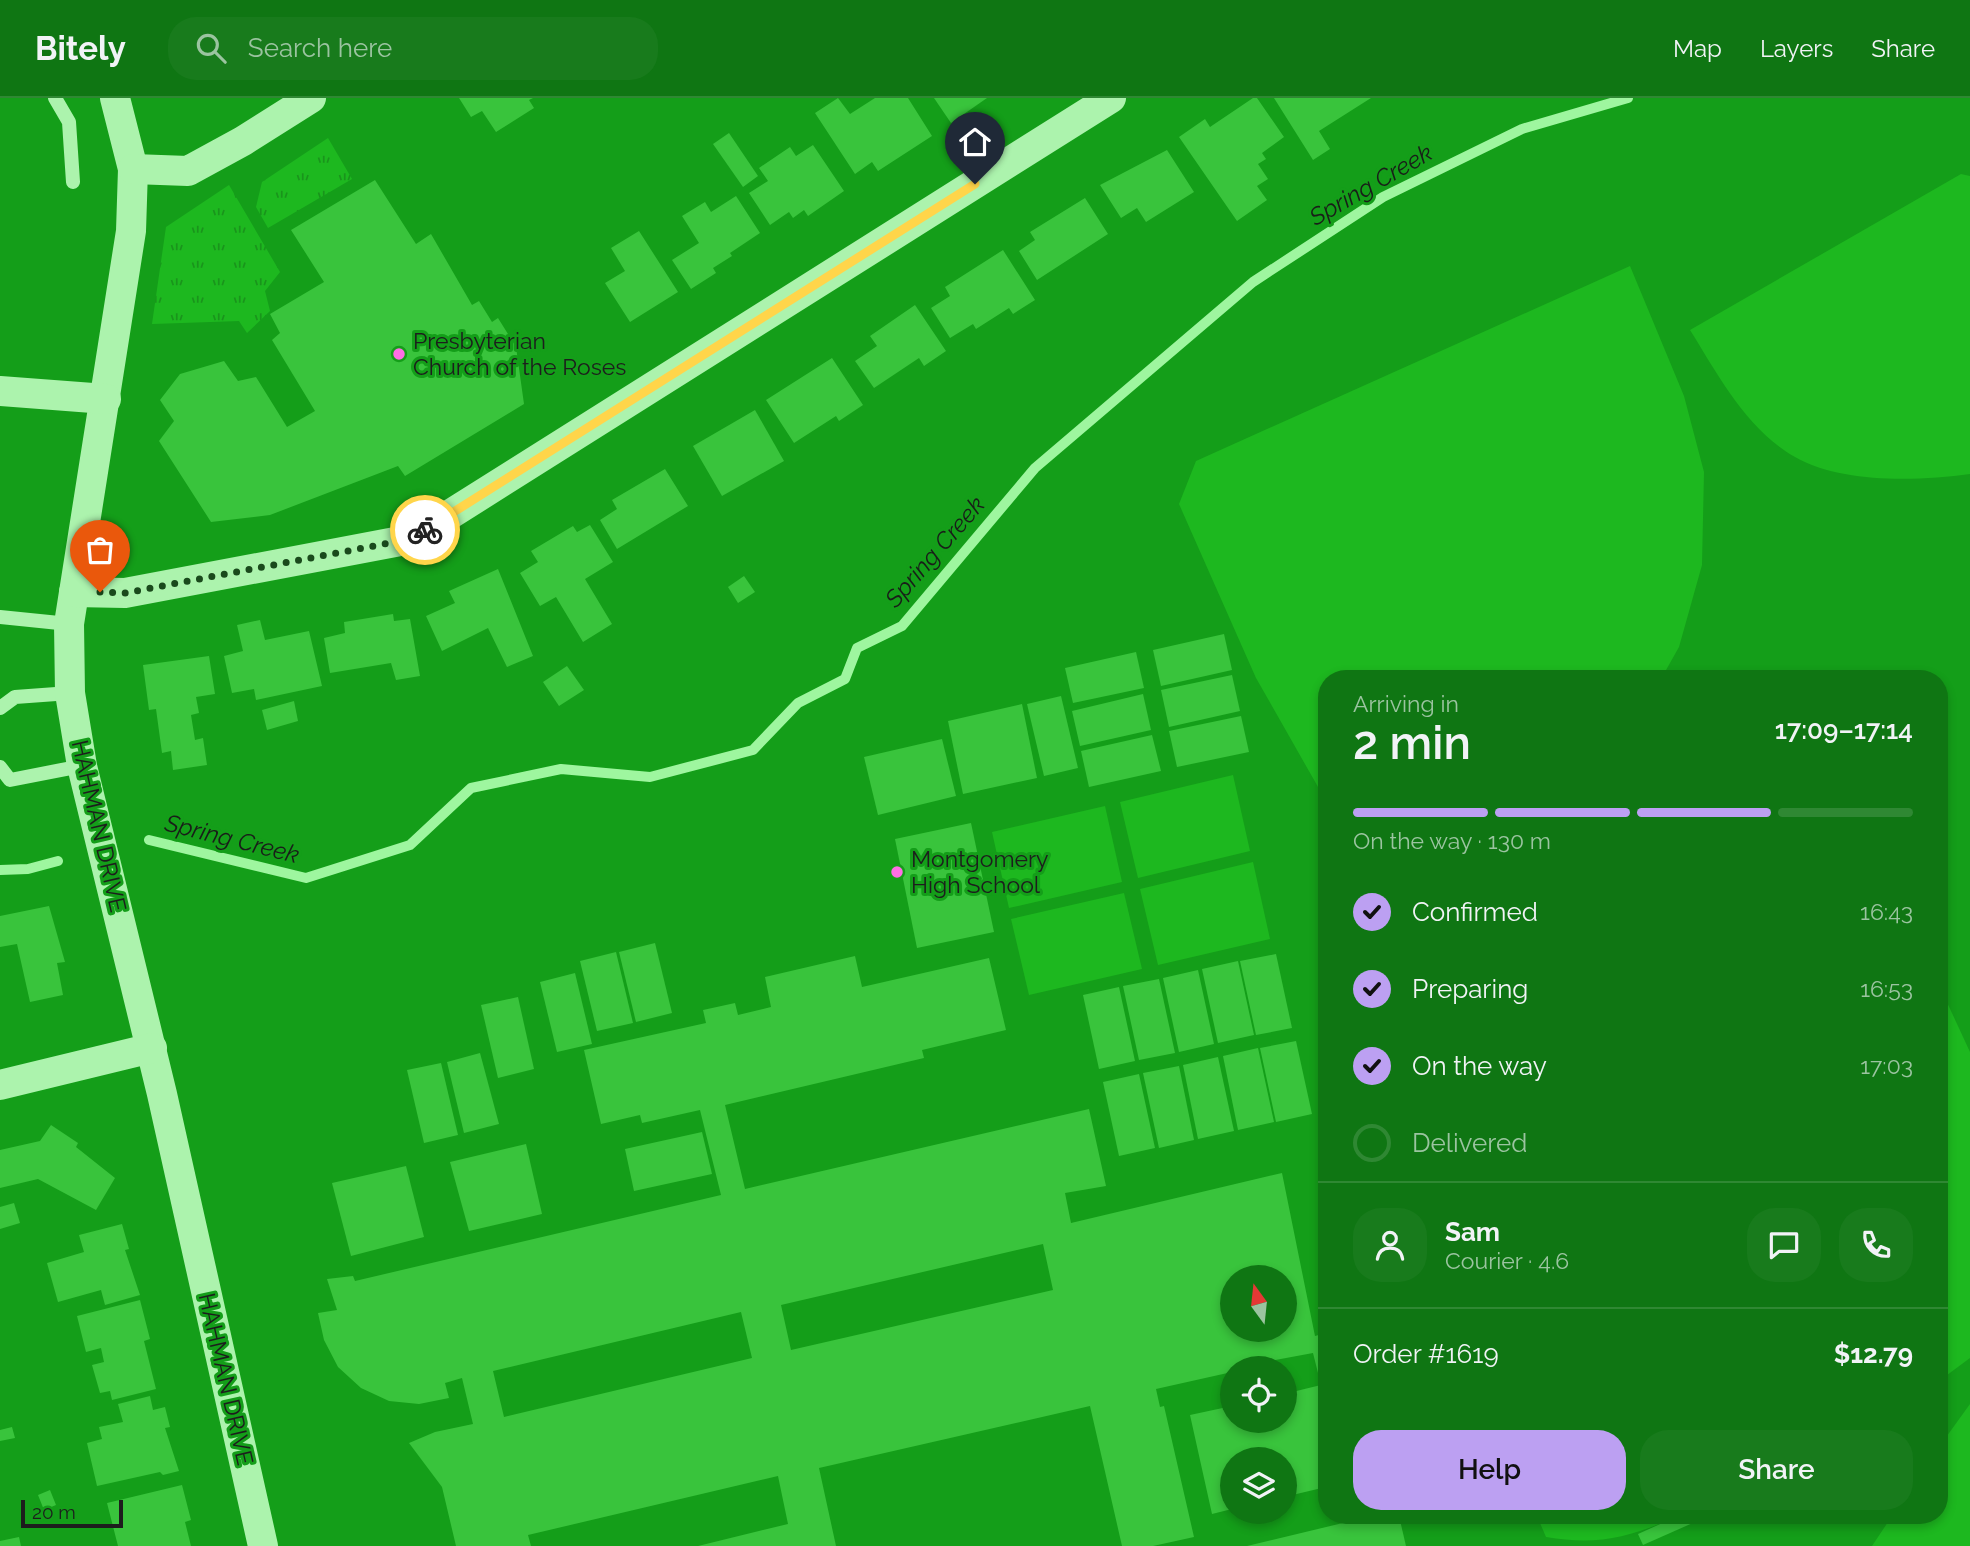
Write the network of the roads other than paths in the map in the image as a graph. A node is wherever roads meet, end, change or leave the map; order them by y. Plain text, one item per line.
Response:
1 (55, 98) edge
2 (115, 98) edge
3 (312, 98) edge
4 (1111, 98) edge
5 (133, 169) junction
6 (73, 181) dead end
7 (0, 391) edge
8 (106, 399) junction
9 (74, 592) junction
10 (0, 617) edge
11 (69, 624) junction
12 (70, 693) junction
13 (0, 708) edge
14 (82, 766) junction
15 (0, 767) edge
16 (152, 1048) junction
17 (0, 1084) edge
18 (263, 1546) edge

1 - 6 lane
2 - 5 street, HAHMAN DRIVE
3 - 5 street
4 - 9 street
5 - 8 street, HAHMAN DRIVE
7 - 8 street
8 - 9 street, HAHMAN DRIVE
9 - 11 street, HAHMAN DRIVE
10 - 11 lane
11 - 12 street, HAHMAN DRIVE
12 - 13 lane
12 - 14 street, HAHMAN DRIVE
14 - 15 lane
14 - 16 street, HAHMAN DRIVE
16 - 17 street
16 - 18 street, HAHMAN DRIVE

